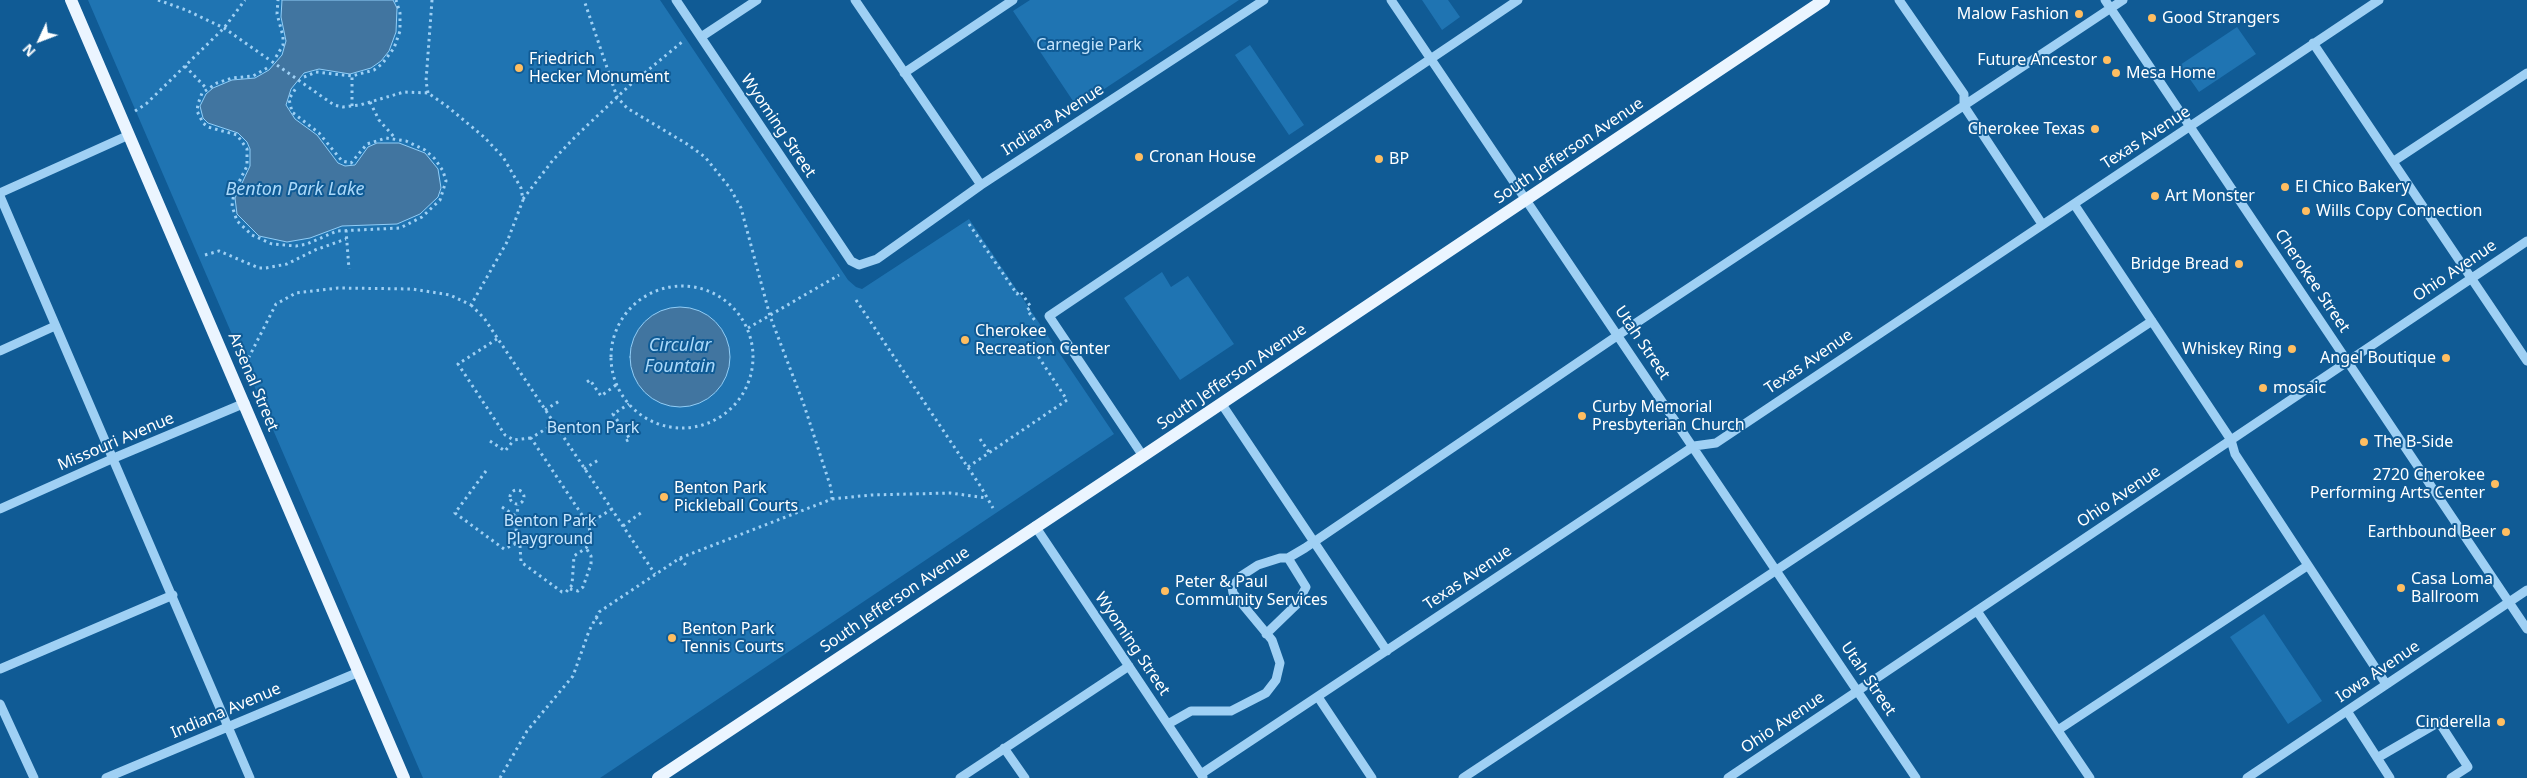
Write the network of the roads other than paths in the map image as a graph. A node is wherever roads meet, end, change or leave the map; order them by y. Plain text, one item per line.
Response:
1 (71, 0) edge
2 (676, 0) edge
3 (758, 0) edge
4 (855, 0) edge
5 (1013, 0) edge
6 (1264, 0) edge
7 (1391, 0) edge
8 (1518, 0) edge
9 (1824, 0) edge
10 (1899, 0) edge
11 (2105, 0) edge
12 (2123, 0) edge
13 (2379, 0) edge
14 (2110, 8) junction
15 (701, 37) junction
16 (2313, 44) junction
17 (1430, 58) junction
18 (904, 73) junction
19 (2527, 73) edge
20 (1964, 106) junction
21 (2190, 127) junction
22 (129, 135) junction
23 (2394, 162) junction
24 (981, 185) junction
25 (0, 194) edge
26 (1525, 200) junction
27 (2074, 204) junction
28 (2042, 224) junction
29 (2527, 241) edge
30 (859, 264) joint
31 (2470, 279) junction
32 (2152, 322) junction
33 (55, 326) junction
34 (1619, 335) junction
35 (0, 351) edge
36 (2527, 361) edge
37 (2348, 362) junction
38 (244, 403) junction
39 (1221, 403) junction
40 (2231, 440) junction
41 (1694, 446) junction
42 (1143, 456) junction
43 (114, 458) junction
44 (0, 509) edge
45 (1035, 526) junction
46 (1314, 541) junction
47 (1288, 558) junction
48 (2307, 566) junction
49 (1777, 571) junction
50 (2527, 590) edge
51 (173, 595) junction
52 (2509, 602) junction
53 (1977, 611) junction
54 (2527, 629) edge
55 (1266, 634) junction
56 (1387, 651) junction
57 (1129, 666) junction
58 (0, 668) edge
59 (359, 672) junction
60 (2386, 684) junction
61 (1858, 691) junction
62 (1318, 696) junction
63 (0, 704) edge
64 (2347, 711) junction
65 (1168, 724) junction
66 (228, 726) junction
67 (2058, 730) junction
68 (1004, 748) junction
69 (2377, 758) junction
70 (1202, 776) edge
71 (1733, 777) edge
72 (34, 778) edge
73 (106, 778) edge
74 (250, 778) edge
75 (404, 778) edge
76 (658, 778) edge
77 (960, 778) edge
78 (1025, 778) edge
79 (1372, 778) edge
80 (1463, 778) edge
81 (1916, 778) edge
82 (2090, 778) edge
83 (2246, 778) edge
84 (2390, 778) edge
85 (2451, 778) edge

1 - 22 main road, Arsenal Street
2 - 15 street, Wyoming Street
3 - 15 street
4 - 18 street
5 - 18 street
6 - 24 street, Indiana Avenue
7 - 17 street, Utah Street
8 - 17 street
9 - 26 main road, South Jefferson Avenue
10 - 20 street
11 - 14 street, Cherokee Street
12 - 14 street
13 - 16 street, Texas Avenue
14 - 20 street
14 - 21 street, Cherokee Street
15 - 30 street, Wyoming Street
16 - 21 street, Texas Avenue
16 - 23 street
17 - 26 street, Utah Street
17 - 42 street
18 - 24 street
19 - 23 street
20 - 28 street
20 - 34 street
21 - 27 street, Texas Avenue
21 - 37 street, Cherokee Street
22 - 25 street
22 - 38 main road, Arsenal Street
23 - 31 street
24 - 30 street, Indiana Avenue
25 - 33 street
26 - 34 street, Utah Street
26 - 39 main road, South Jefferson Avenue
27 - 28 street, Texas Avenue
27 - 32 street
28 - 41 street, Texas Avenue
29 - 31 street, Ohio Avenue
31 - 36 street
31 - 37 street, Ohio Avenue
32 - 40 street
32 - 49 street
33 - 35 street
33 - 43 street
34 - 41 street, Utah Street
34 - 46 street
37 - 40 street, Ohio Avenue
37 - 52 street, Cherokee Street
38 - 43 street, Missouri Avenue
38 - 59 main road, Arsenal Street
39 - 42 main road, South Jefferson Avenue
39 - 46 street
40 - 48 street
40 - 53 street, Ohio Avenue
41 - 49 street, Utah Street
41 - 56 street, Texas Avenue
42 - 45 main road, South Jefferson Avenue
43 - 44 street, Missouri Avenue
43 - 51 street
45 - 57 street, Wyoming Street
45 - 76 main road, South Jefferson Avenue
46 - 47 street
46 - 56 street
47 - 55 street
47 - 55 street
48 - 60 street
48 - 67 street
49 - 61 street, Utah Street
49 - 80 street
50 - 52 street, Iowa Avenue
51 - 58 street
51 - 66 street
52 - 54 street, Cherokee Street
52 - 60 street, Iowa Avenue
53 - 61 street, Ohio Avenue
53 - 67 street
55 - 65 street
56 - 62 street, Texas Avenue
57 - 65 street, Wyoming Street
57 - 68 street
59 - 66 street, Indiana Avenue
59 - 75 main road, Arsenal Street
60 - 64 street, Iowa Avenue
61 - 71 street, Ohio Avenue
61 - 81 street, Utah Street
62 - 70 street, Texas Avenue
62 - 79 street
63 - 72 street
64 - 69 street
64 - 83 street, Iowa Avenue
65 - 70 street, Wyoming Street
66 - 73 street, Indiana Avenue
66 - 74 street
67 - 82 street
68 - 77 street
68 - 78 street
69 - 84 street
69 - 85 street

